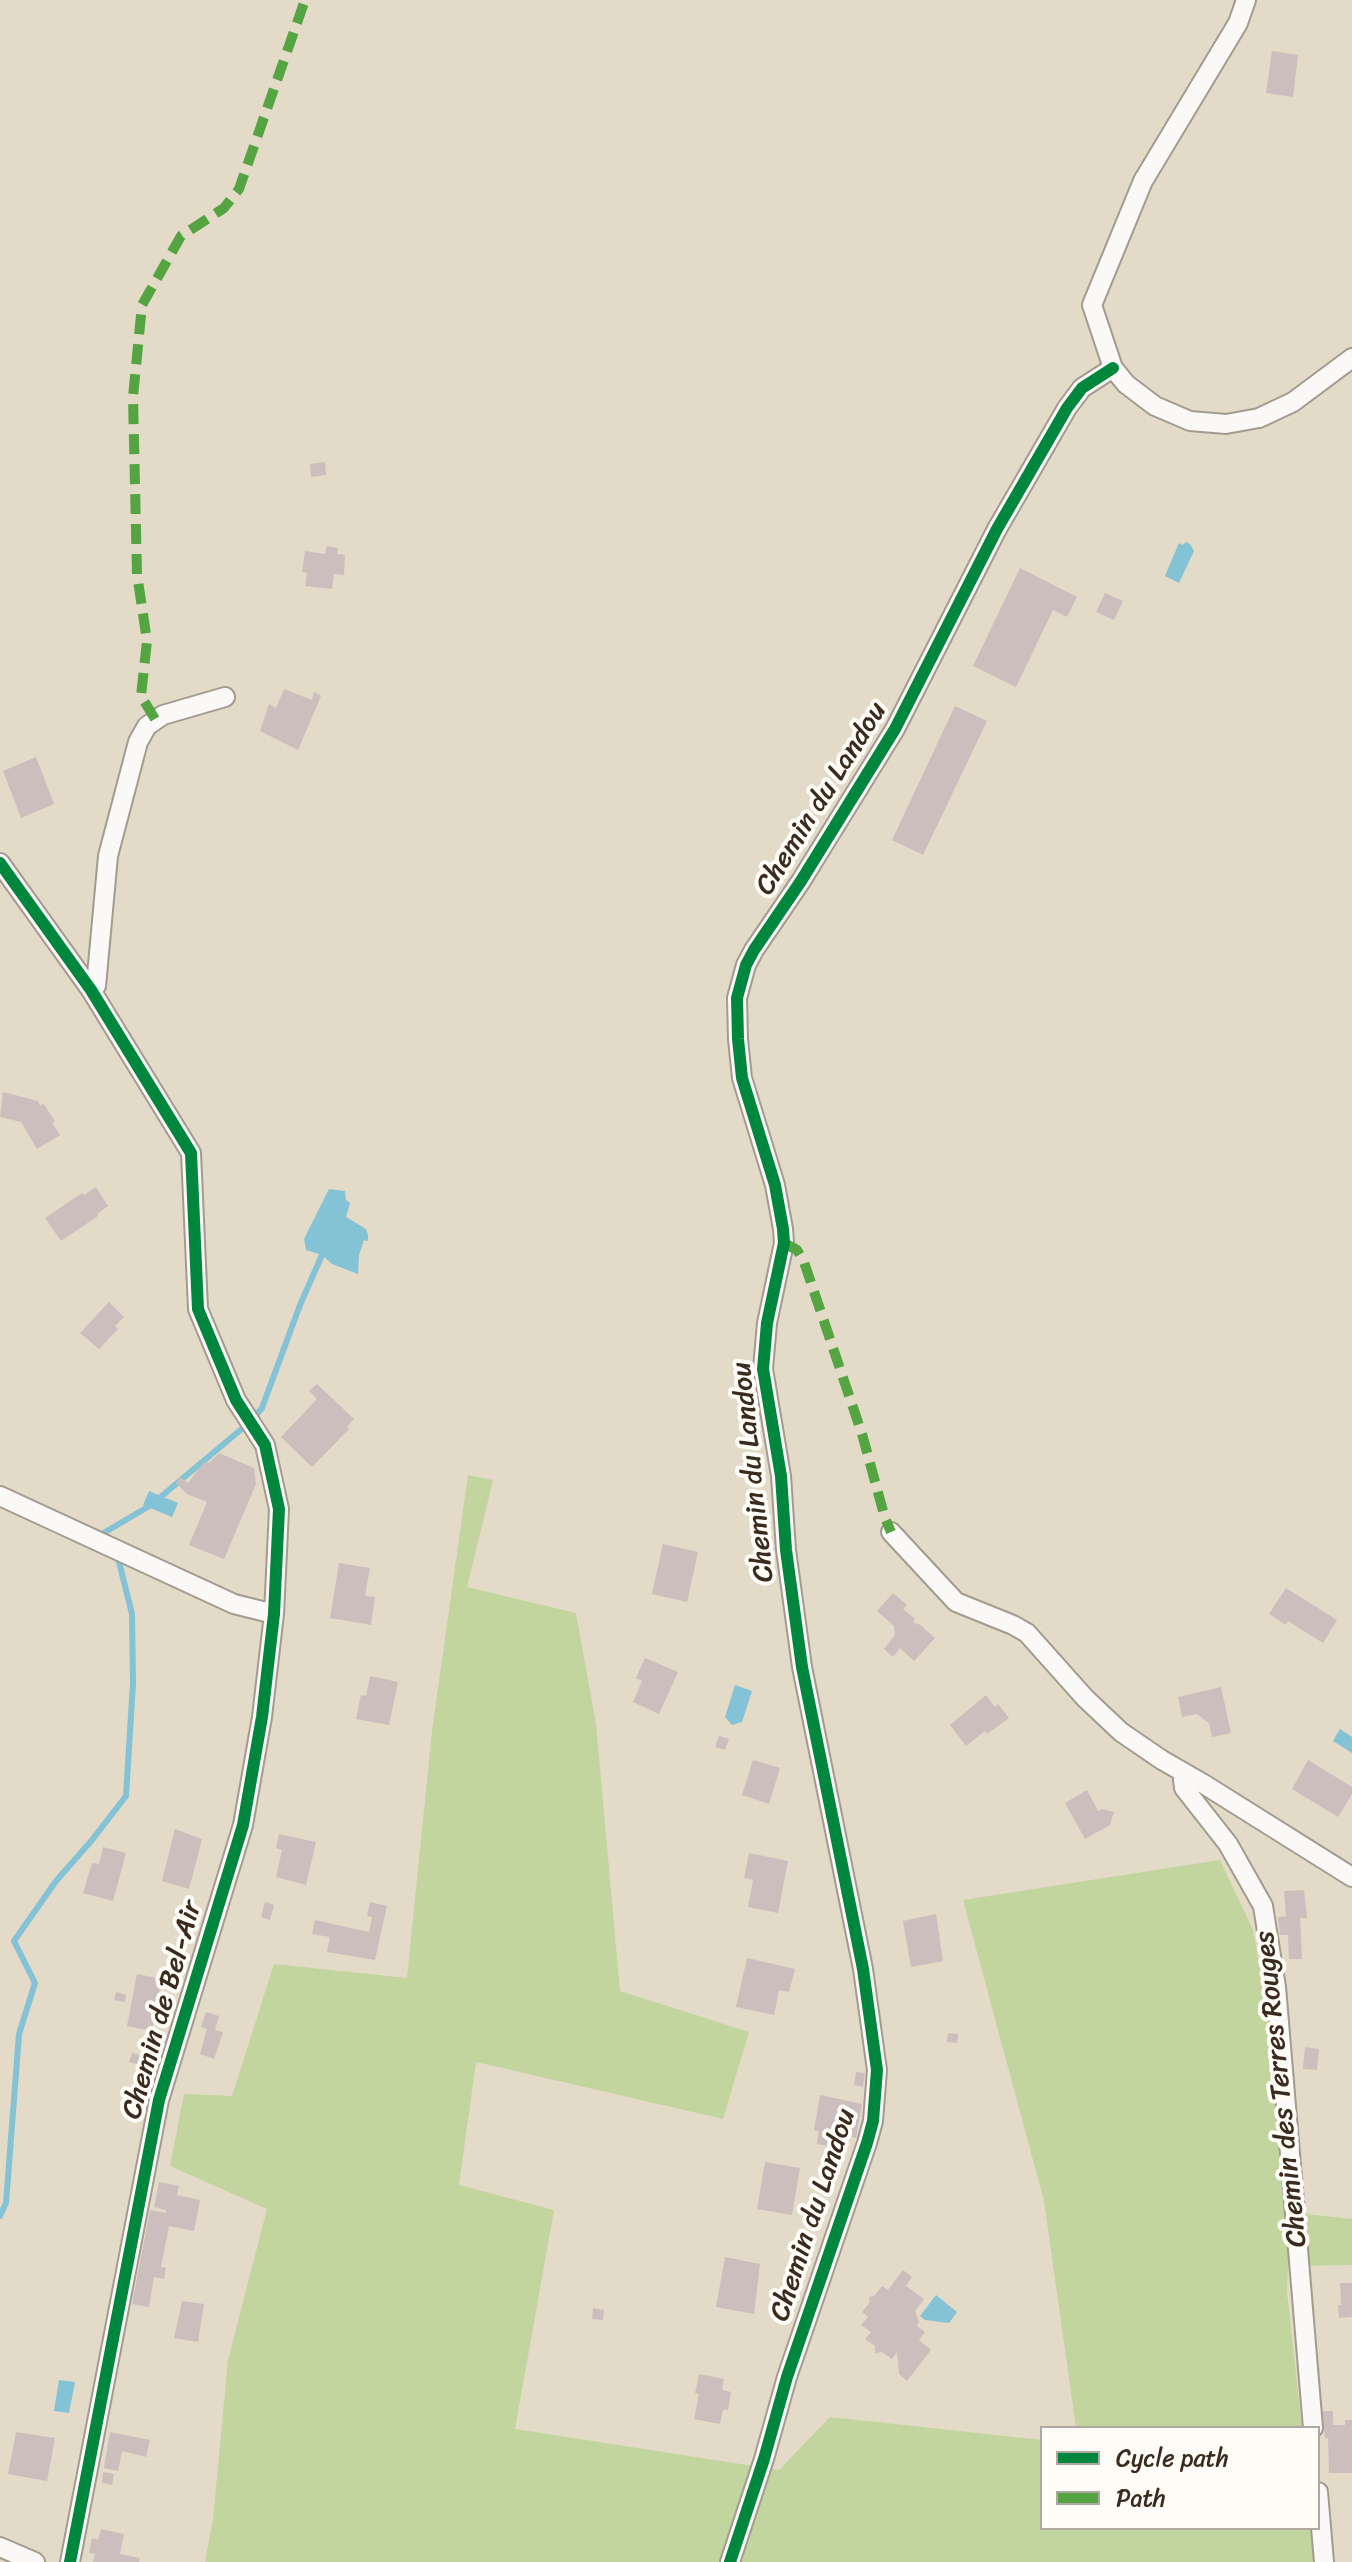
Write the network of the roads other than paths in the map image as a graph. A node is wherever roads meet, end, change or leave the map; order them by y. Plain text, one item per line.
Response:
1 (1246, 0) edge
2 (1352, 358) edge
3 (1113, 368) junction
4 (225, 697) dead end
5 (0, 863) edge
6 (91, 990) junction
7 (0, 1496) edge
8 (891, 1532) dead end
9 (274, 1614) junction
10 (1186, 1774) junction
11 (1352, 1877) edge
12 (1313, 2426) edge
13 (1320, 2515) edge
14 (0, 2547) edge
15 (35, 2562) edge
16 (70, 2562) edge
17 (730, 2562) edge
18 (1324, 2562) edge

1 - 3 street
2 - 3 street
3 - 17 street, Chemin du Landou
4 - 6 street
5 - 6 street, Chemin de Bel-Air
6 - 9 street, Chemin de Bel-Air
7 - 9 street
8 - 10 street
9 - 16 street, Chemin de Bel-Air
10 - 11 street
10 - 12 street, Chemin des Terres Rouges
13 - 18 street
14 - 15 street

